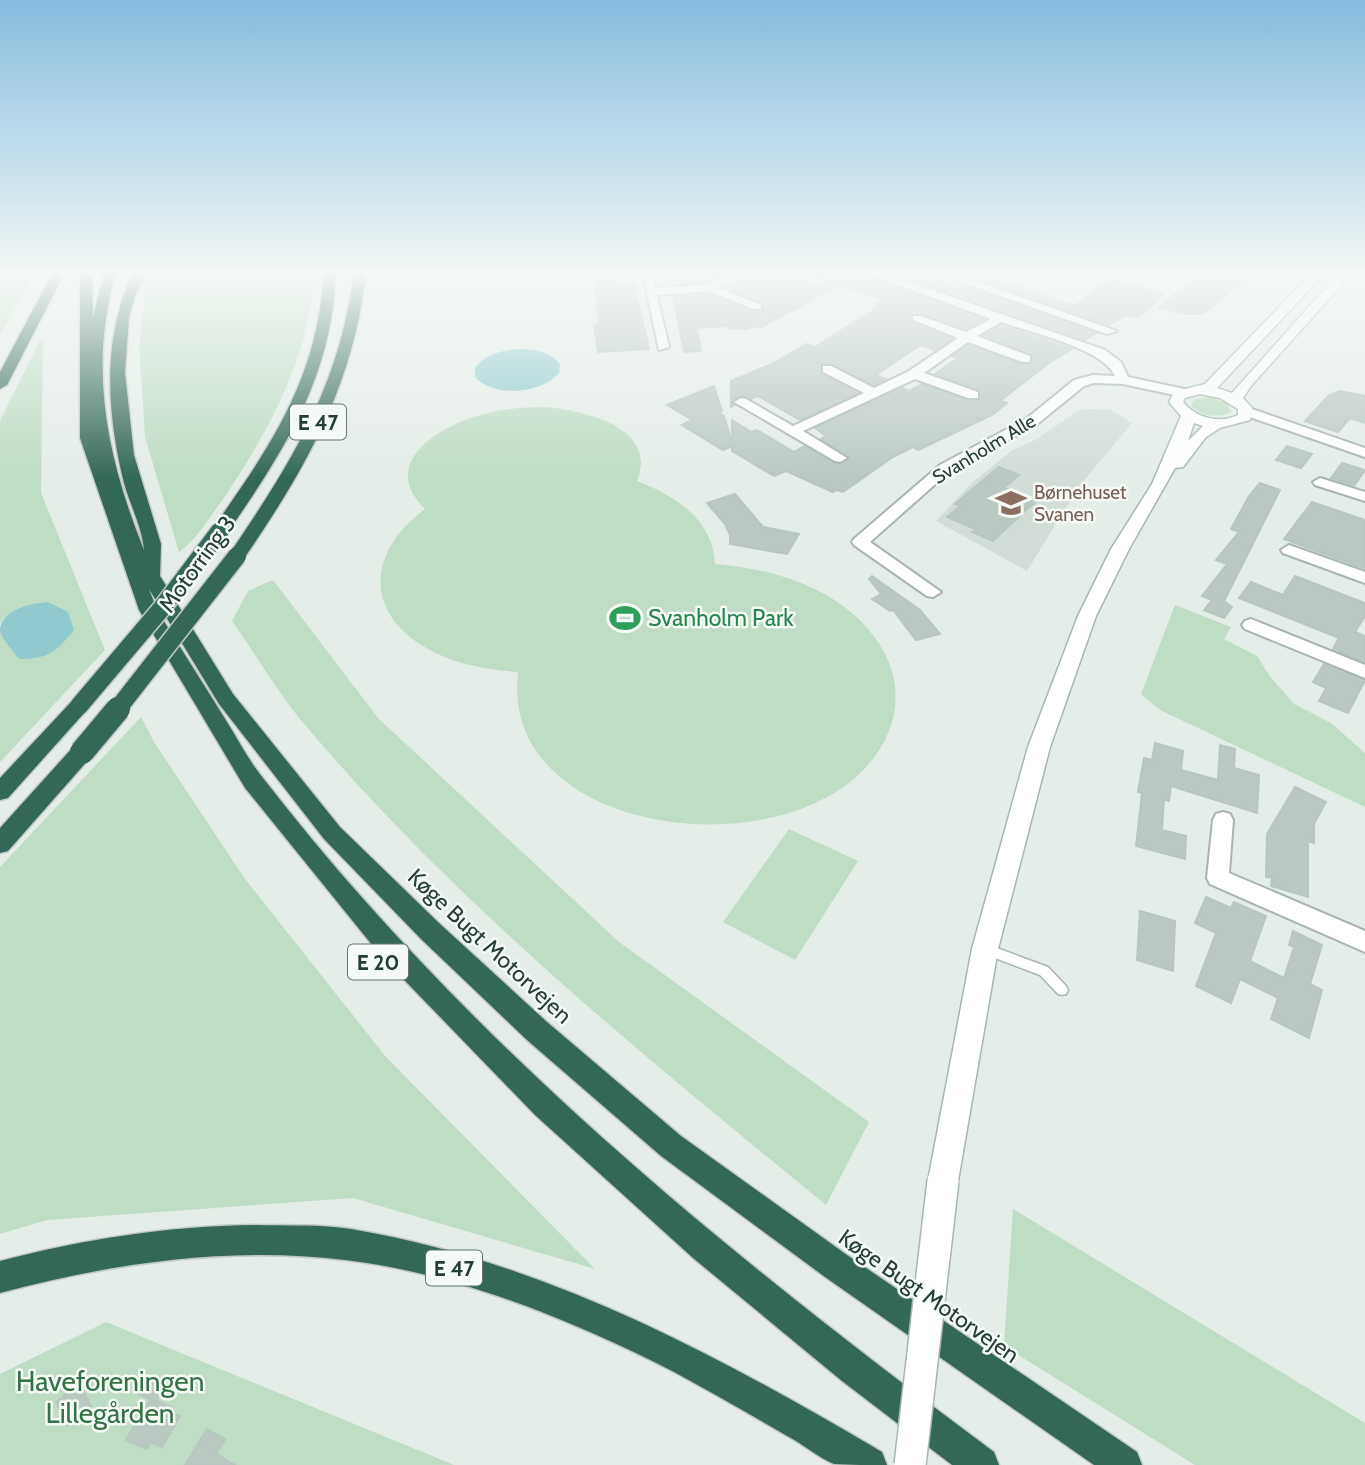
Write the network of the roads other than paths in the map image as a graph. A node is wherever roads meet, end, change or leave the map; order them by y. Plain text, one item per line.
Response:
1 (24, 340) edge
2 (68, 340) edge
3 (95, 340) edge
4 (122, 340) edge
5 (322, 340) edge
6 (349, 340) edge
7 (662, 340) edge
8 (962, 340) edge
9 (976, 340) edge
10 (1066, 340) edge
11 (1255, 340) edge
12 (1284, 340) edge
13 (663, 347) dead end
14 (1026, 359) dead end
15 (827, 369) dead end
16 (914, 374) junction
17 (1123, 380) junction
18 (0, 386) edge
19 (1200, 390) junction
20 (876, 394) junction
21 (973, 395) dead end
22 (1180, 397) junction
23 (1235, 399) junction
24 (741, 402) dead end
25 (1189, 415) junction
26 (1243, 416) junction
27 (1217, 423) junction
28 (793, 431) junction
29 (1365, 453) edge
30 (840, 458) dead end
31 (75, 474) dead end
32 (1321, 482) dead end
33 (1160, 484) junction
34 (1365, 497) edge
35 (1289, 550) dead end
36 (151, 576) junction
37 (1365, 578) edge
38 (933, 592) dead end
39 (125, 617) dead end
40 (1251, 625) dead end
41 (1365, 672) edge
42 (167, 694) dead end
43 (217, 768) dead end
44 (0, 792) edge
45 (1223, 820) dead end
46 (0, 844) edge
47 (1365, 942) edge
48 (985, 949) junction
49 (1062, 990) dead end
50 (0, 1277) edge
51 (869, 1465) edge
52 (910, 1465) edge
53 (981, 1465) edge
54 (1124, 1465) edge

1 - 18 highway
2 - 31 highway
3 - 36 highway, Køge Bugt Motorvejen / E 20
4 - 36 highway
5 - 44 highway, E 47, bridge
6 - 46 highway, Motorring 3 / E 47, bridge
7 - 13 street
8 - 16 street
9 - 14 street
10 - 17 street
11 - 19 street
12 - 23 street
15 - 20 street
16 - 20 street
16 - 21 street
17 - 22 street, Svanholm Alle
17 - 38 street, Svanholm Alle
19 - 22 street
19 - 23 street
20 - 28 street
22 - 25 street
23 - 26 street
24 - 28 street
25 - 27 street
25 - 33 street
26 - 27 street
26 - 29 street
27 - 33 street
28 - 30 street
32 - 34 street
33 - 48 street
35 - 37 street
36 - 54 highway, Køge Bugt Motorvejen / E 20
39 - 42 highway
40 - 41 street
43 - 53 highway, E 20
45 - 47 street
48 - 49 lane
48 - 52 street, bridge
50 - 51 highway, E 47

